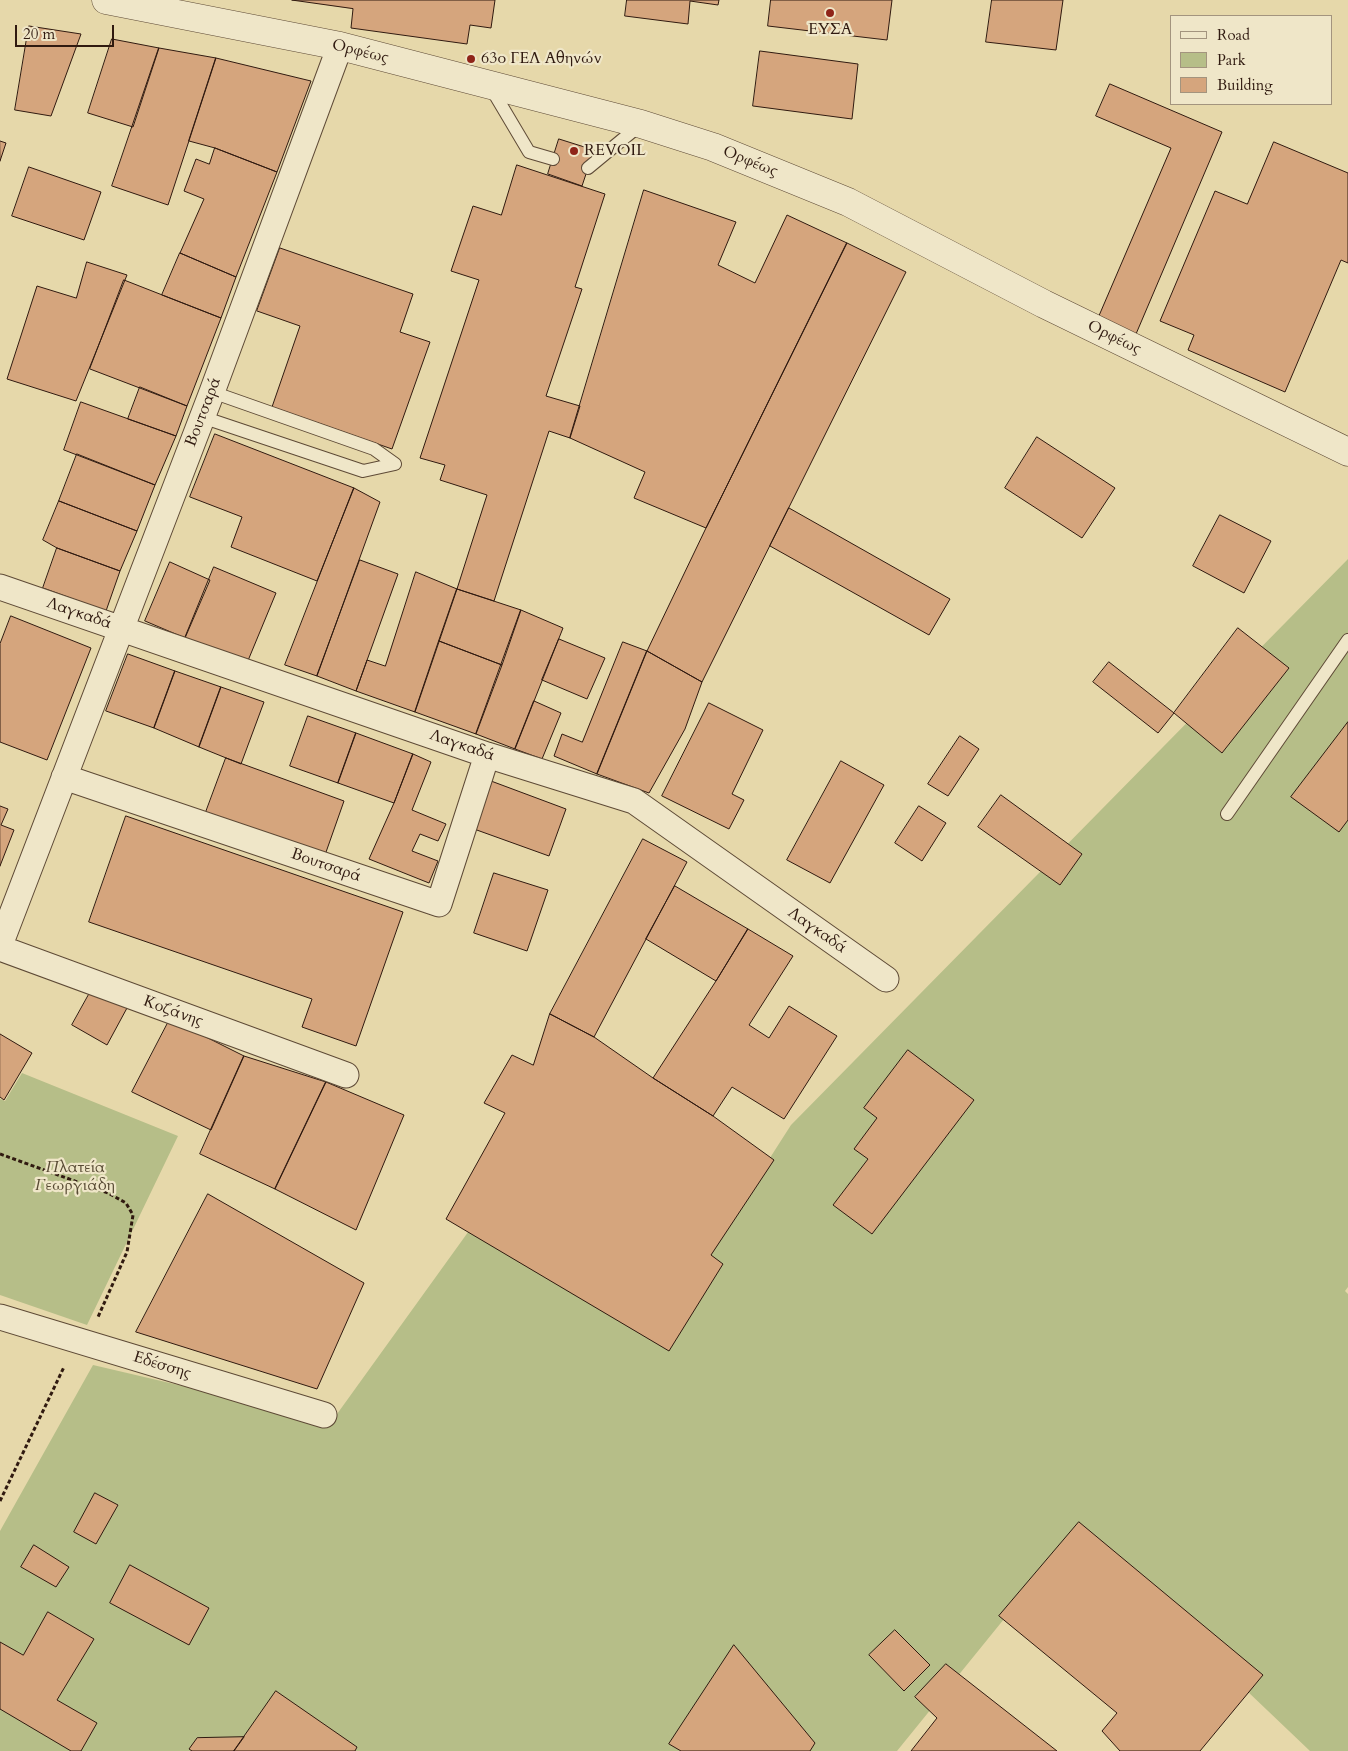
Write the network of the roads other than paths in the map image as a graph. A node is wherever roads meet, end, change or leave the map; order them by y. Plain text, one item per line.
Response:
1 (106, 0) edge
2 (340, 46) junction
3 (490, 86) junction
4 (641, 124) junction
5 (553, 159) dead end
6 (588, 168) dead end
7 (212, 392) junction
8 (202, 417) junction
9 (1348, 452) edge
10 (0, 587) edge
11 (121, 628) junction
12 (1348, 640) edge
13 (487, 755) junction
14 (64, 777) junction
15 (1227, 814) dead end
16 (0, 946) edge
17 (886, 979) dead end
18 (346, 1075) dead end
19 (0, 1317) edge
20 (324, 1416) dead end

1 - 2 street, Ορφέως
2 - 3 street, Ορφέως
2 - 7 street, Βουτσαρά
3 - 4 street, Ορφέως
3 - 5 lane
4 - 6 lane
4 - 9 street, Ορφέως
7 - 8 street, Βουτσαρά
7 - 8 lane
8 - 11 street, Βουτσαρά
10 - 11 street, Λαγκαδά
11 - 13 street, Λαγκαδά
11 - 14 street, Βουτσαρά
12 - 15 lane
13 - 14 street, Βουτσαρά
13 - 17 street, Λαγκαδά
14 - 16 street, Βουτσαρά
16 - 18 street, Κοζάνης
19 - 20 street, Εδέσσης

